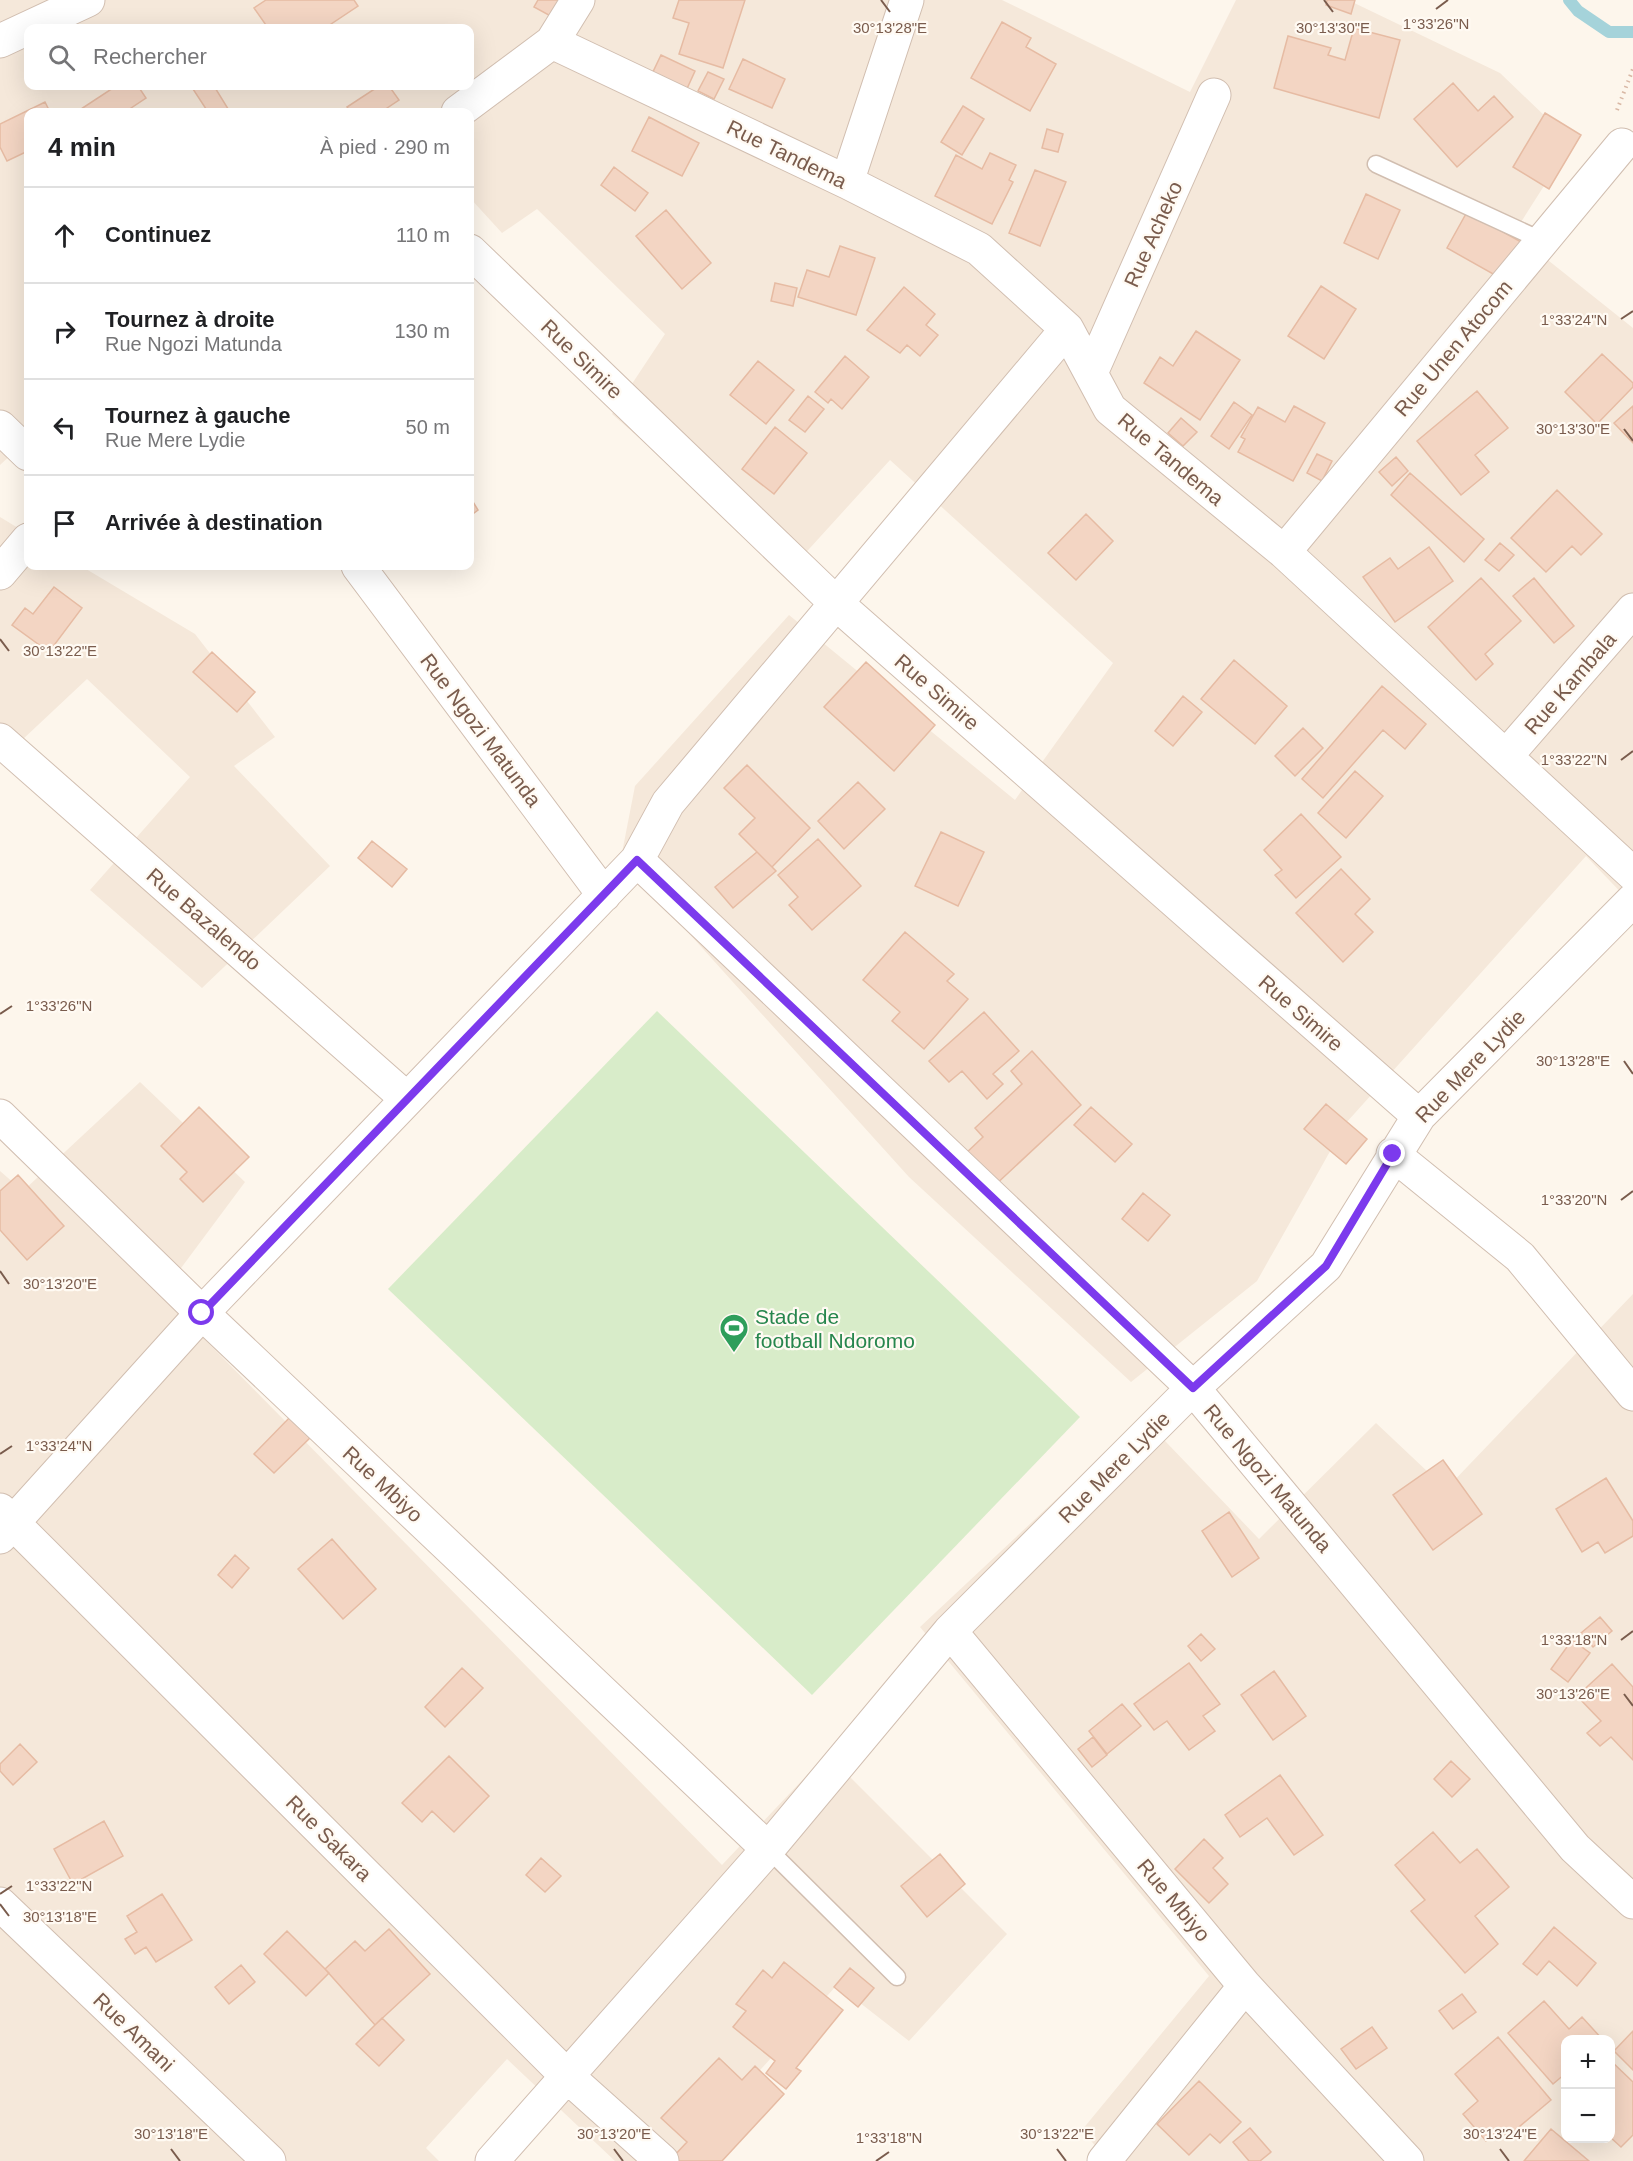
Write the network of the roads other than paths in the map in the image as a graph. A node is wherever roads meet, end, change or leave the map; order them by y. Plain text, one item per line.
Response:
1 (88, 0) edge
2 (578, 0) edge
3 (907, 0) edge
4 (36, 24) edge
5 (24, 30) edge
6 (0, 41) edge
7 (552, 42) junction
8 (1214, 95) dead end
9 (463, 108) edge
10 (1622, 145) dead end
11 (1376, 164) dead end
12 (847, 182) junction
13 (1543, 241) junction
14 (474, 254) edge
15 (1067, 329) junction
16 (1091, 373) junction
17 (0, 427) edge
18 (24, 450) edge
19 (24, 545) edge
20 (1284, 552) junction
21 (361, 570) edge
22 (0, 573) edge
23 (837, 604) junction
24 (1633, 610) edge
25 (0, 740) edge
26 (1507, 755) junction
27 (637, 860) junction
28 (1633, 873) edge
29 (604, 895) junction
30 (1633, 900) edge
31 (407, 1099) junction
32 (0, 1116) edge
33 (1419, 1116) junction
34 (1393, 1154) junction
35 (202, 1313) junction
36 (1193, 1388) junction
37 (1633, 1394) edge
38 (4, 1523) edge
39 (950, 1631) junction
40 (768, 1848) junction
41 (1633, 1902) edge
42 (0, 1904) edge
43 (897, 1977) dead end
44 (1245, 1986) junction
45 (567, 2076) junction
46 (269, 2161) edge
47 (492, 2161) edge
48 (662, 2161) edge
49 (1104, 2161) edge
50 (1407, 2161) edge

1 - 4 street
2 - 7 street
3 - 12 street
5 - 6 street
7 - 9 street
7 - 12 street, Rue Tandema
8 - 16 street, Rue Acheko
10 - 13 street, Rue Unen Atocom
11 - 13 lane
12 - 15 street, Rue Tandema
13 - 20 street, Rue Unen Atocom
14 - 23 street, Rue Simire
15 - 16 street, Rue Tandema
15 - 23 street
16 - 20 street, Rue Tandema
17 - 18 street
19 - 22 street
20 - 26 street, Rue Tandema
21 - 29 street, Rue Ngozi Matunda
23 - 27 street
23 - 33 street, Rue Simire
24 - 26 street, Rue Kambala
25 - 31 street, Rue Bazalendo
26 - 28 street, Rue Tandema
27 - 29 street
27 - 36 street, Rue Ngozi Matunda
29 - 31 street
30 - 33 street, Rue Mere Lydie
31 - 35 street
32 - 35 street, Rue Mbiyo
33 - 34 street, Rue Mere Lydie
34 - 36 street, Rue Mere Lydie
34 - 37 street
35 - 38 street
35 - 40 street, Rue Mbiyo
36 - 39 street, Rue Mere Lydie
36 - 41 street, Rue Ngozi Matunda
38 - 45 street, Rue Sakara
39 - 40 street, Rue Mere Lydie
39 - 44 street, Rue Mbiyo
40 - 43 lane
40 - 45 street, Rue Mere Lydie
42 - 46 street, Rue Amani
44 - 49 street
44 - 50 street, Rue Mbiyo
45 - 47 street, Rue Mere Lydie
45 - 48 street, Rue Sakara

